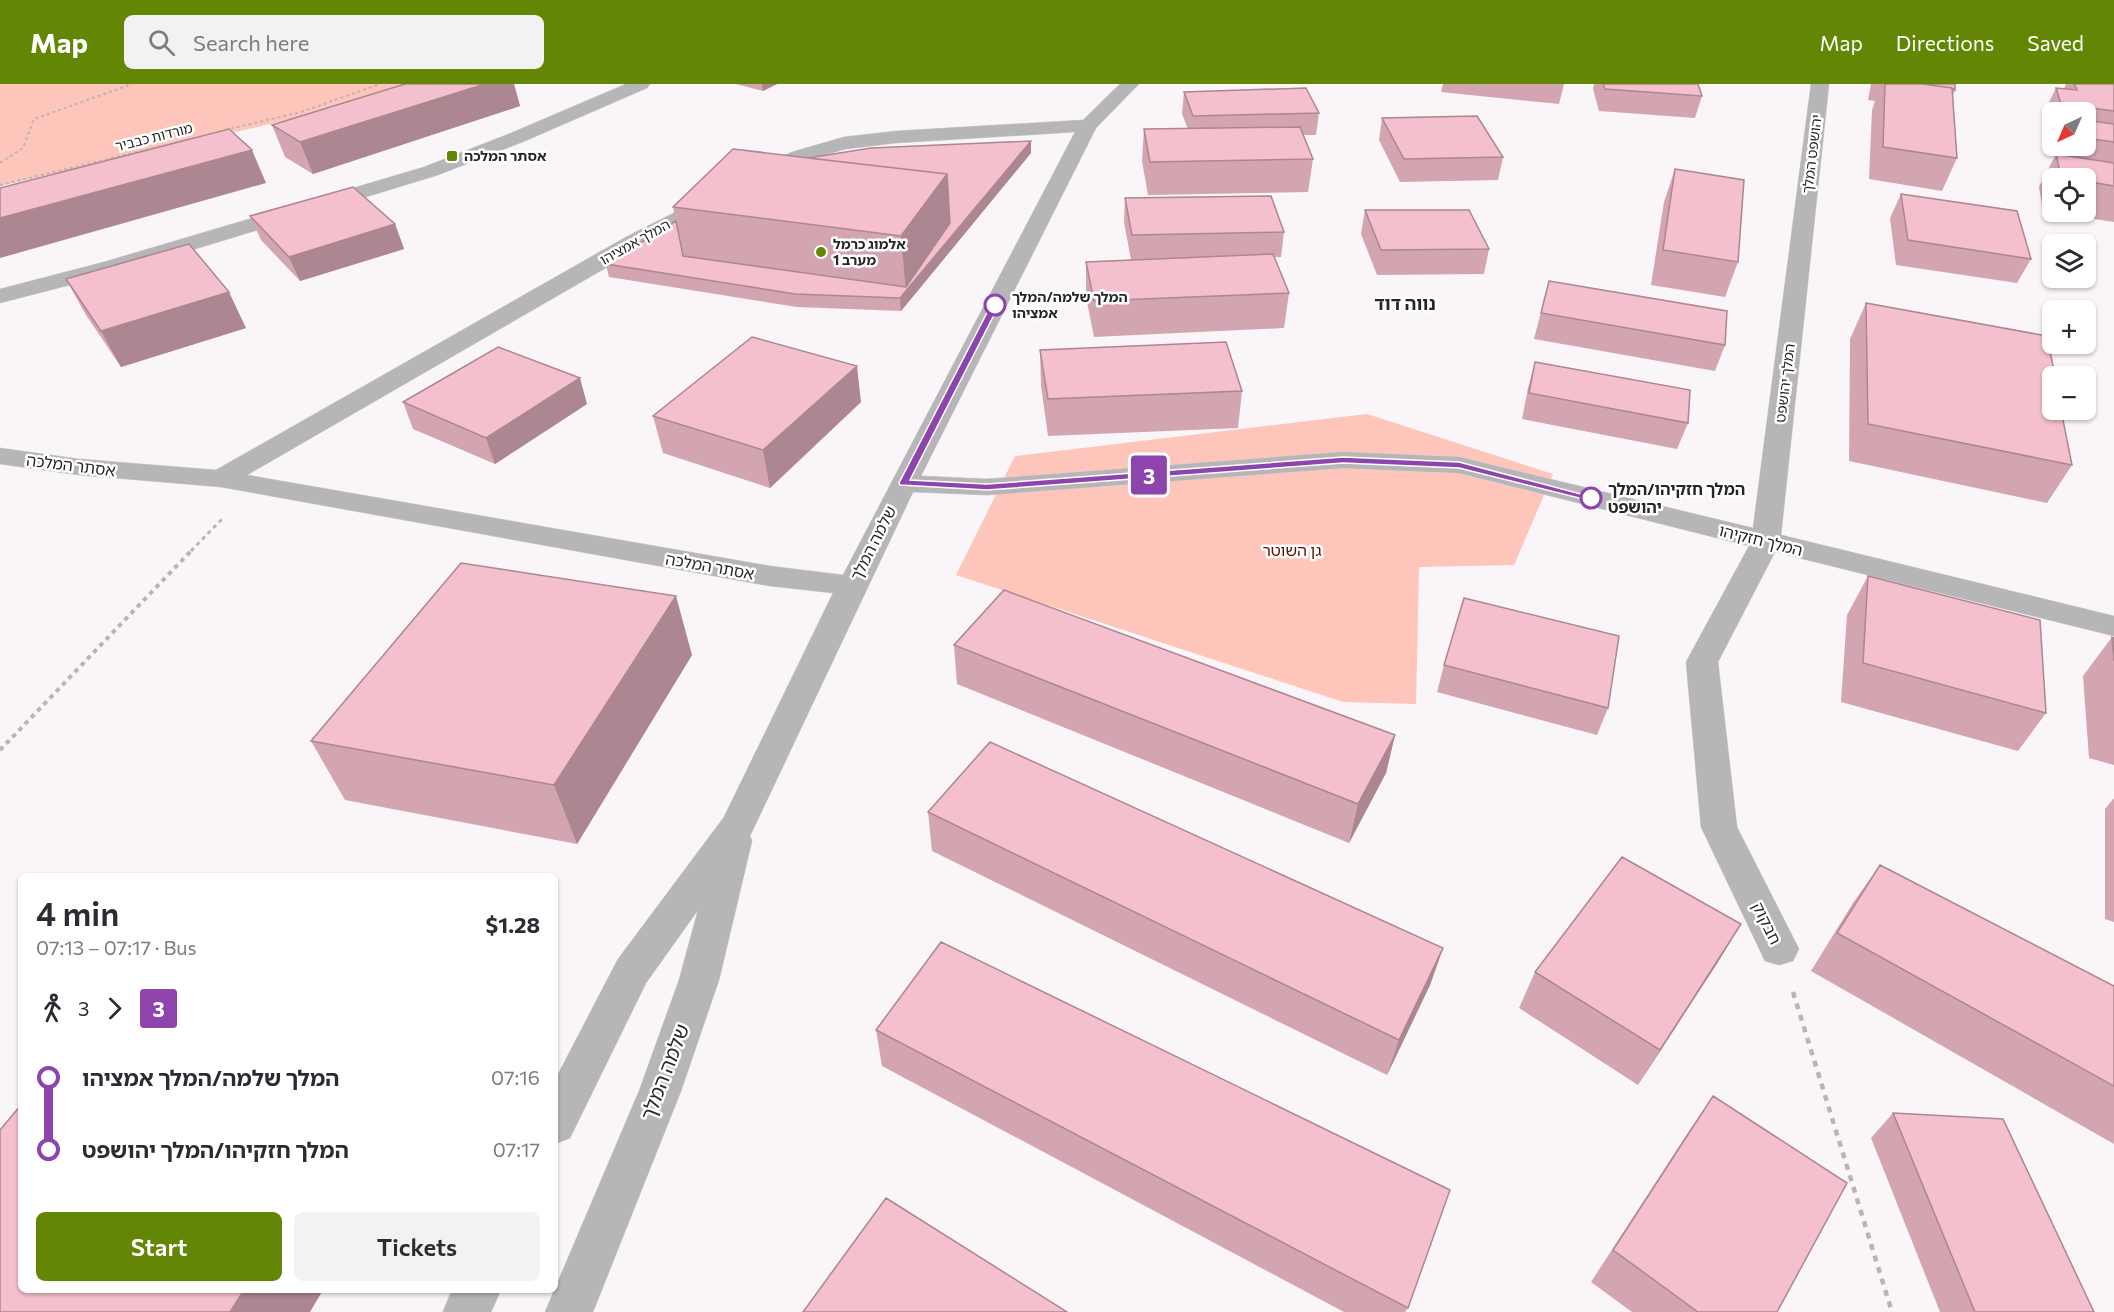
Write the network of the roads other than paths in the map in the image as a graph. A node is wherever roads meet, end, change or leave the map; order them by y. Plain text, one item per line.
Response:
1 (641, 84) edge
2 (1130, 84) edge
3 (1820, 84) edge
4 (1088, 125) junction
5 (1803, 223) joint
6 (0, 296) edge
7 (0, 456) edge
8 (222, 479) junction
9 (904, 483) junction
10 (1766, 542) junction
11 (852, 586) junction
12 (2114, 626) edge
13 (738, 825) junction
14 (1779, 949) road end
15 (558, 1118) edge
16 (476, 1293) edge
17 (467, 1312) edge
18 (569, 1312) edge

1 - 6 street
2 - 4 street, שלמה המלך
3 - 5 street, יהושפט המלך
4 - 8 street, המלך אמציהו
4 - 9 street, שלמה המלך
5 - 10 street, המלך יהושפט
7 - 8 street, אסתר המלכה
8 - 11 street, אסתר המלכה
9 - 10 street, המלך חזקיהו
9 - 11 street, שלמה המלך
10 - 12 street, המלך חזקיהו
10 - 14 street, חבקוק
11 - 13 street, שלמה המלך
13 - 15 street, שלמה המלך
13 - 18 street, שלמה המלך
16 - 17 street

